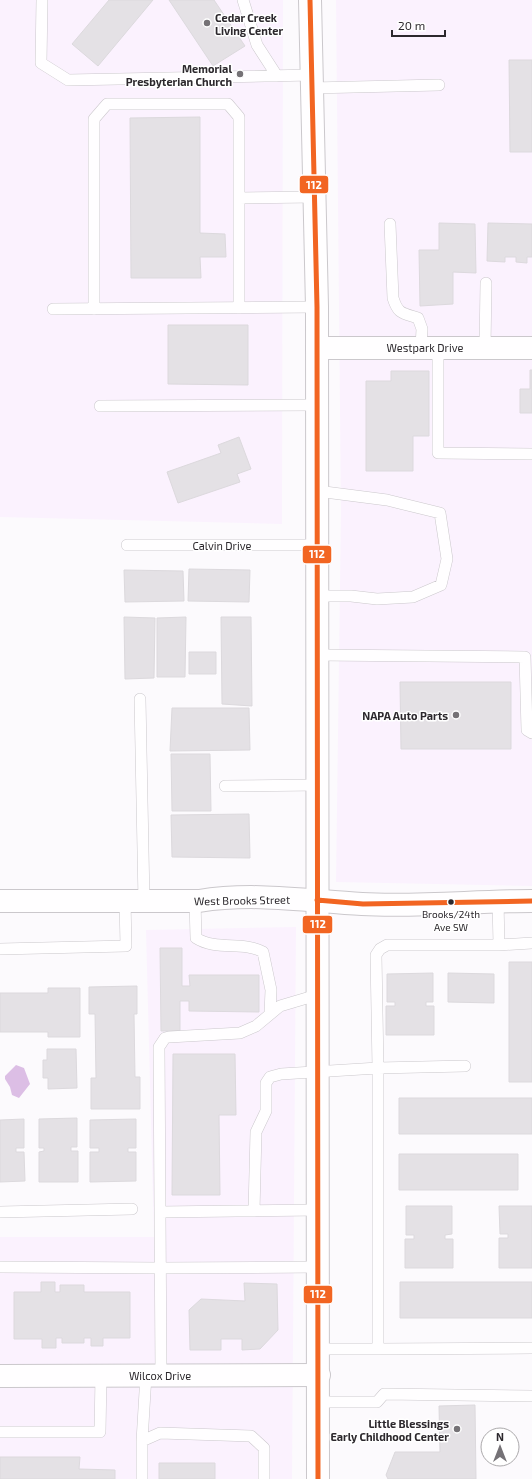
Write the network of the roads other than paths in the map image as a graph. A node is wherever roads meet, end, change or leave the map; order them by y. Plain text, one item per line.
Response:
1 (42, 0) edge
2 (243, 0) edge
3 (310, 0) edge
4 (277, 76) junction
5 (312, 81) junction
6 (439, 85) dead end
7 (315, 197) junction
8 (239, 198) junction
9 (390, 224) dead end
10 (486, 283) dead end
11 (317, 307) junction
12 (239, 308) junction
13 (53, 309) dead end
14 (94, 309) junction
15 (430, 347) junction
16 (317, 348) junction
17 (485, 348) junction
18 (532, 348) edge
19 (317, 405) junction
20 (100, 406) dead end
21 (532, 454) edge
22 (317, 491) junction
23 (317, 544) junction
24 (127, 545) dead end
25 (317, 596) junction
26 (317, 655) junction
27 (140, 699) dead end
28 (532, 732) edge
29 (317, 785) junction
30 (225, 786) dead end
31 (317, 900) junction
32 (0, 901) edge
33 (134, 901) junction
34 (195, 901) junction
35 (498, 901) junction
36 (532, 901) edge
37 (532, 943) edge
38 (499, 945) junction
39 (0, 948) edge
40 (317, 995) junction
41 (270, 1013) junction
42 (465, 1066) dead end
43 (378, 1068) junction
44 (318, 1071) junction
45 (132, 1208) dead end
46 (318, 1210) junction
47 (254, 1211) junction
48 (0, 1212) edge
49 (160, 1212) junction
50 (0, 1267) edge
51 (319, 1267) junction
52 (160, 1268) junction
53 (532, 1348) edge
54 (319, 1349) junction
55 (378, 1349) junction
56 (154, 1375) junction
57 (319, 1375) junction
58 (0, 1376) edge
59 (101, 1376) junction
60 (532, 1396) edge
61 (317, 1402) junction
62 (0, 1432) edge
63 (142, 1441) junction
64 (142, 1479) edge
65 (264, 1479) edge
66 (318, 1479) edge

1 - 4 lane
2 - 4 lane
3 - 5 main road
4 - 5 lane
5 - 6 lane
5 - 7 main road
7 - 8 lane
7 - 11 main road
8 - 12 lane
8 - 14 lane
9 - 15 lane
10 - 17 lane
11 - 12 lane
11 - 16 main road
12 - 14 lane
13 - 14 lane
15 - 16 main road, Westpark Drive
15 - 17 main road, Westpark Drive
15 - 21 lane
16 - 19 main road
17 - 18 main road, Westpark Drive
19 - 20 lane
19 - 22 main road
22 - 23 main road
22 - 25 lane
23 - 24 lane, Calvin Drive
23 - 25 main road
25 - 26 main road
26 - 28 lane
26 - 29 main road
27 - 33 lane
29 - 30 lane
29 - 31 main road
31 - 34 main road, West Brooks Street
31 - 35 main road, West Brooks Street
31 - 40 main road
32 - 33 main road, West Brooks Street
33 - 34 main road, West Brooks Street
33 - 39 lane
34 - 41 lane
35 - 36 main road, West Brooks Street
35 - 38 lane
37 - 38 lane
38 - 43 lane
40 - 41 lane
40 - 44 main road
41 - 49 lane
42 - 43 lane
43 - 44 lane
43 - 55 lane
44 - 46 main road
44 - 47 lane
45 - 48 lane
46 - 47 lane
46 - 51 main road
47 - 49 lane
49 - 52 lane
50 - 52 lane
51 - 52 lane
51 - 54 main road
52 - 56 lane
53 - 55 lane
54 - 55 lane
54 - 57 main road
56 - 57 main road, Wilcox Drive
56 - 59 main road, Wilcox Drive
56 - 63 lane
57 - 61 main road
58 - 59 main road, Wilcox Drive
59 - 62 lane
60 - 61 lane
61 - 66 main road
63 - 64 lane
63 - 65 lane

